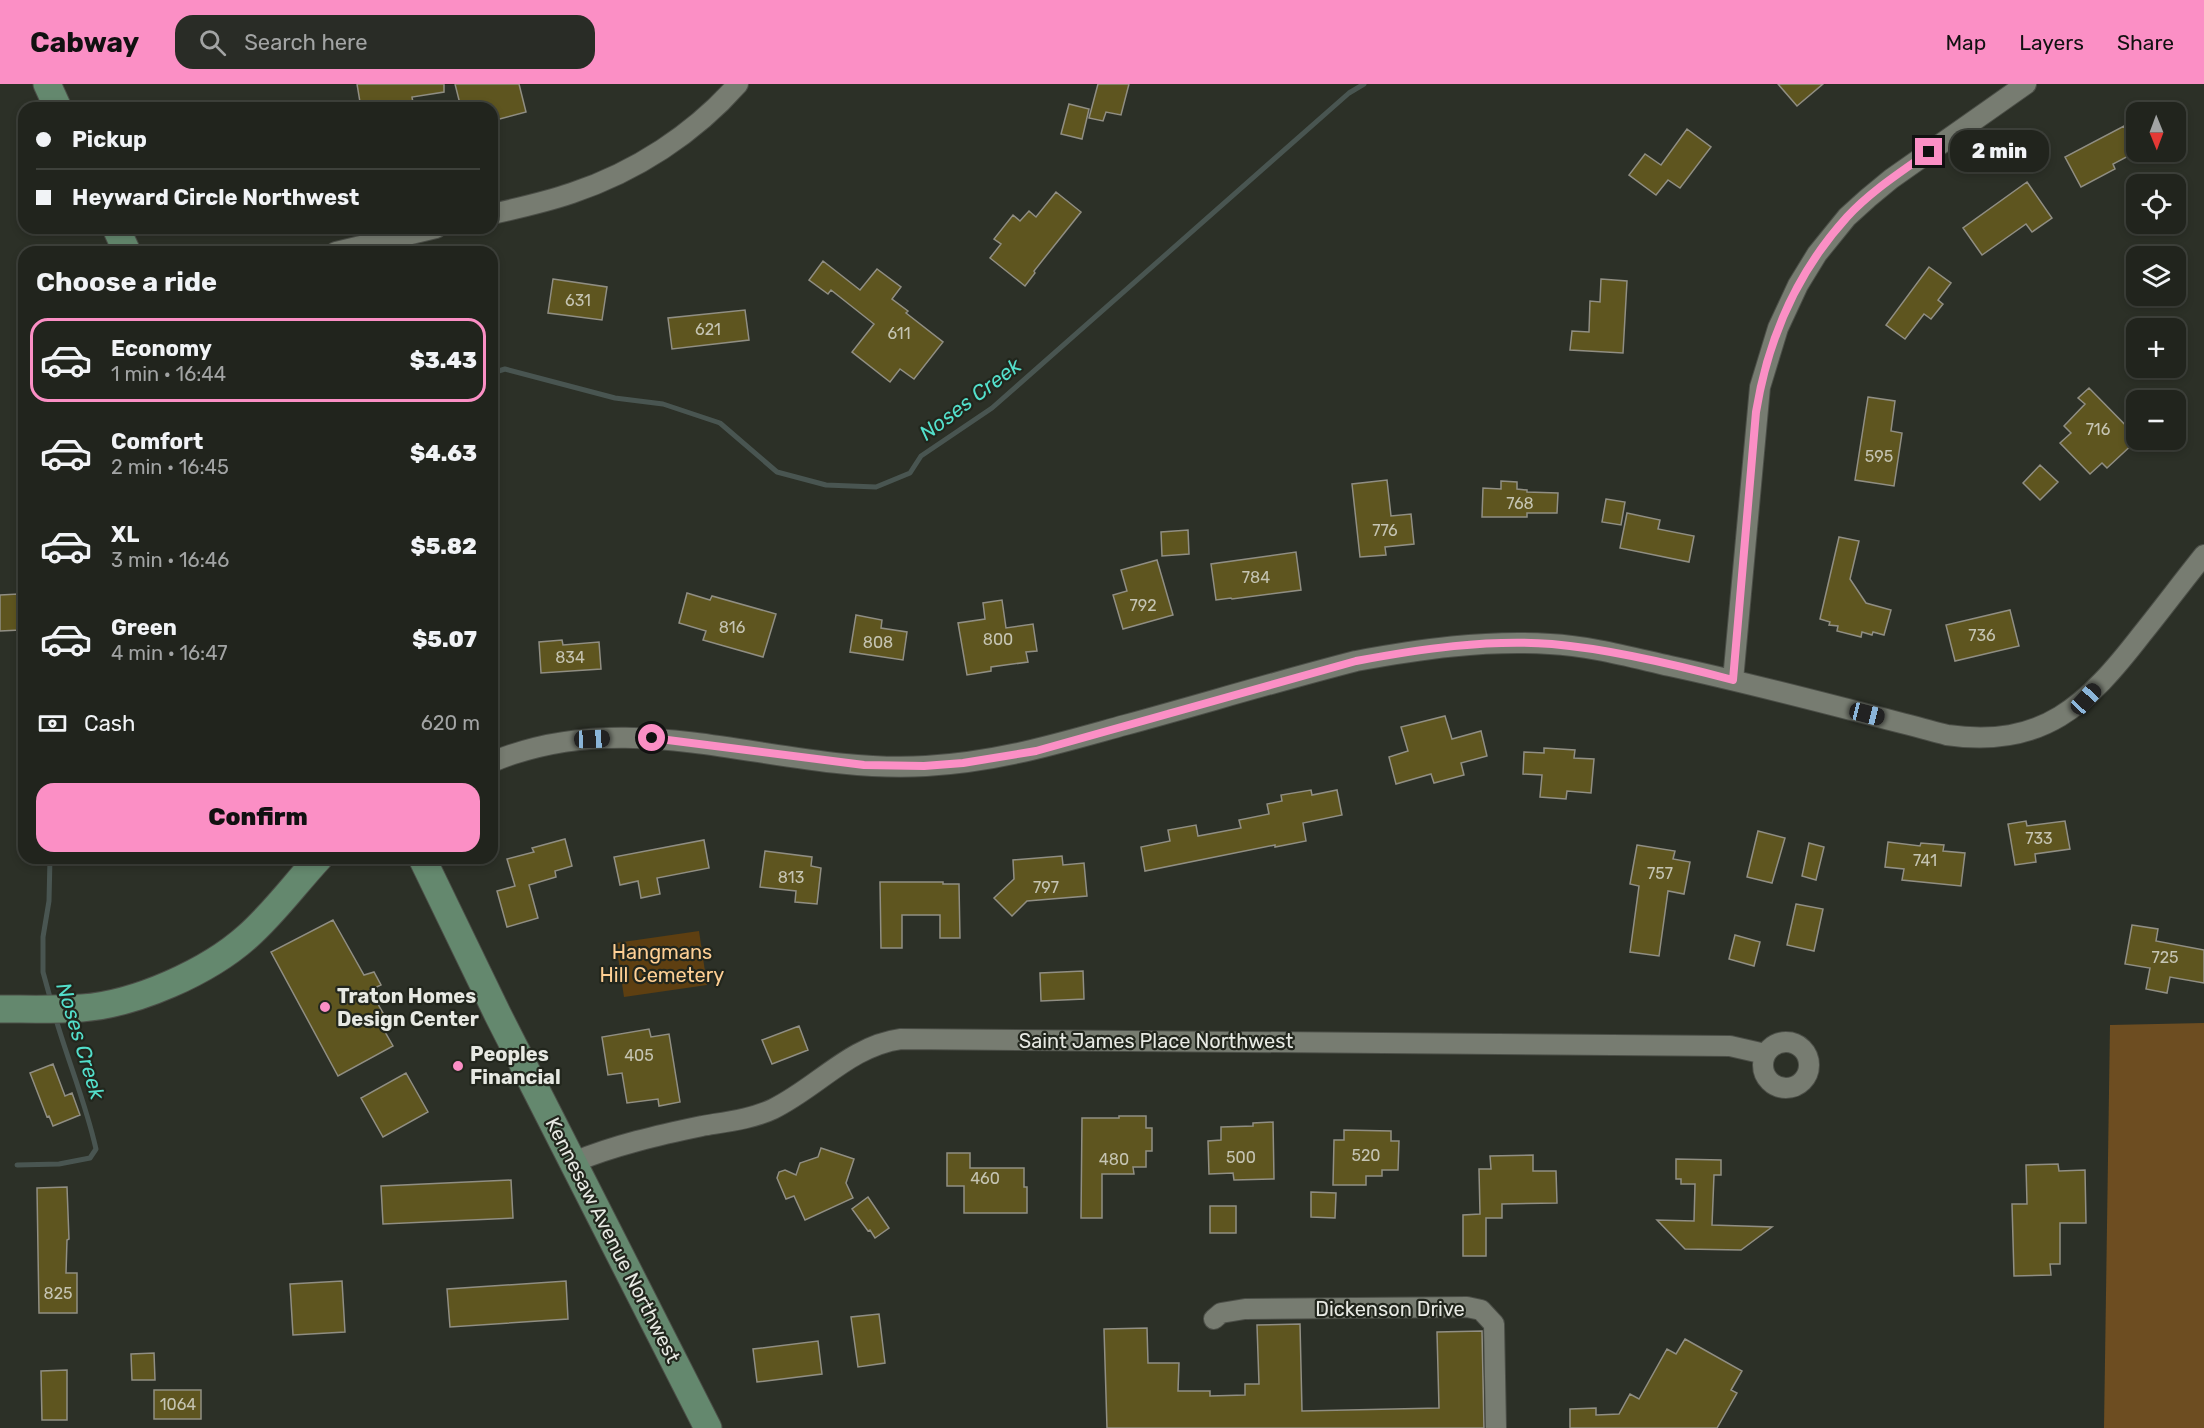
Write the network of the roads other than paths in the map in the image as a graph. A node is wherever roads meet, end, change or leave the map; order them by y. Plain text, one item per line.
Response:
1 (47, 84) edge
2 (738, 84) edge
3 (2026, 84) edge
4 (55, 102) edge
5 (498, 212) edge
6 (411, 234) edge
7 (361, 246) edge
8 (2204, 555) edge
9 (1733, 680) junction
10 (498, 760) edge
11 (313, 864) edge
12 (425, 864) edge
13 (0, 1010) edge
14 (1765, 1054) dead end
15 (574, 1162) junction
16 (1214, 1319) dead end
17 (708, 1428) edge
18 (1496, 1428) edge

1 - 4 street
2 - 5 street
3 - 9 street
6 - 7 street
8 - 9 street
9 - 10 street
11 - 13 street
12 - 15 street, Kennesaw Avenue Northwest
14 - 15 street, Saint James Place Northwest
15 - 17 street, Kennesaw Avenue Northwest
16 - 18 street, Dickenson Drive

